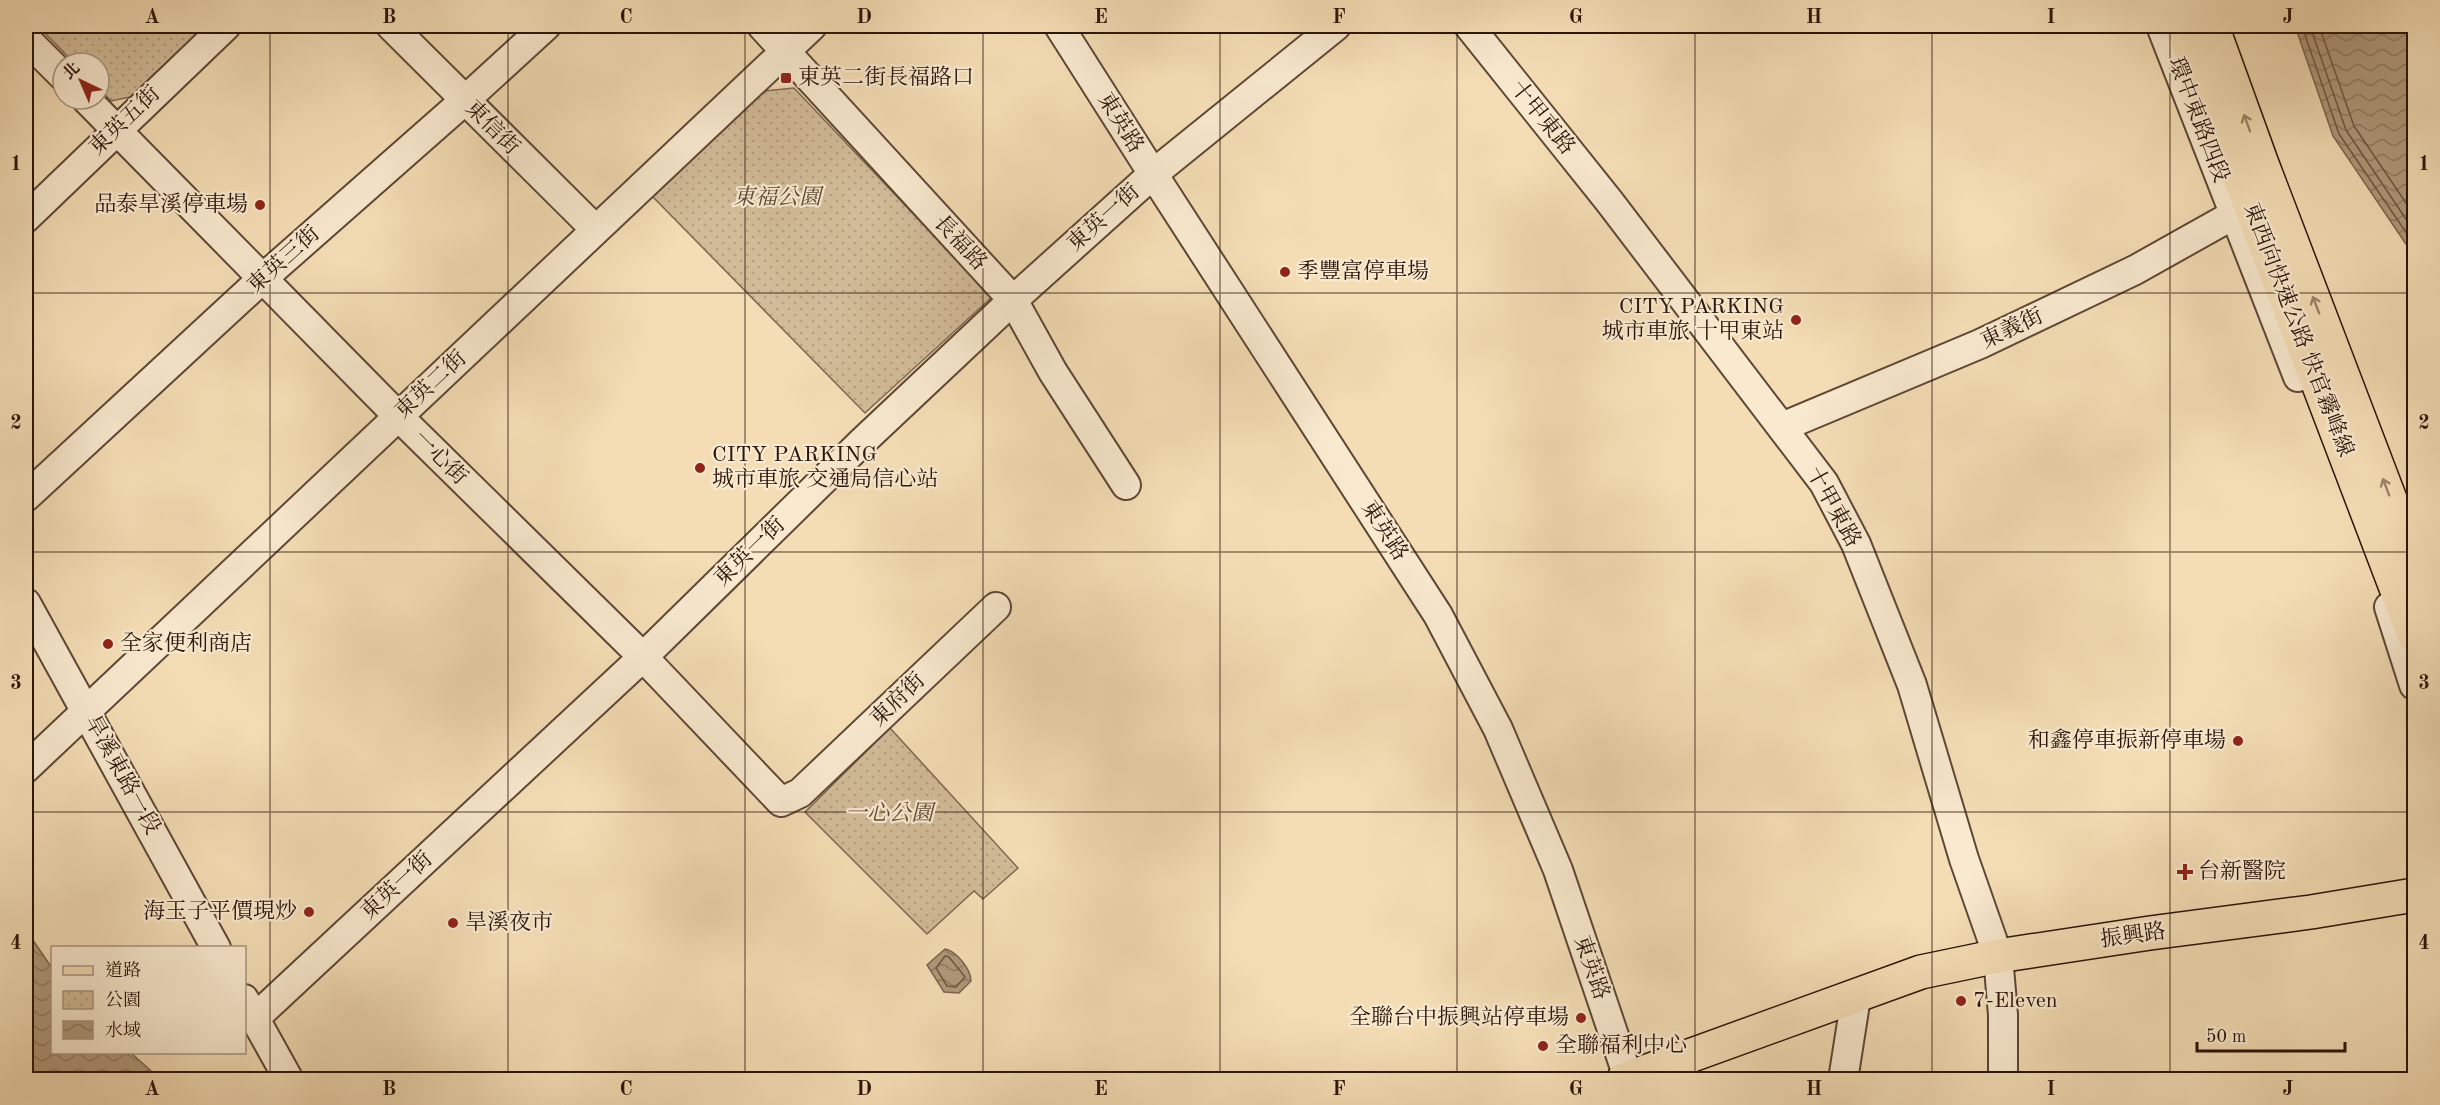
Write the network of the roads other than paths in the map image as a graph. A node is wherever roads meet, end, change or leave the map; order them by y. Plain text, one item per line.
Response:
1 (226, 26) edge
2 (391, 26) edge
3 (546, 26) edge
4 (762, 26) edge
5 (812, 26) edge
6 (1059, 26) edge
7 (1336, 26) edge
8 (1469, 26) edge
9 (2161, 26) edge
10 (2182, 26) edge
11 (2212, 26) edge
12 (26, 39) edge
13 (784, 52) junction
14 (51, 64) edge
15 (464, 101) junction
16 (98, 111) edge
17 (116, 130) junction
18 (1153, 174) junction
19 (2235, 214) junction
20 (26, 218) edge
21 (594, 229) junction
22 (262, 279) junction
23 (1013, 300) junction
24 (398, 416) junction
25 (1782, 427) junction
26 (1126, 485) dead end
27 (26, 497) edge
28 (2415, 562) edge
29 (26, 603) edge
30 (996, 607) dead end
31 (2415, 635) edge
32 (643, 657) junction
33 (2415, 685) edge
34 (87, 711) junction
35 (26, 768) edge
36 (800, 792) joint
37 (2415, 896) edge
38 (215, 946) edge
39 (1998, 956) junction
40 (1856, 997) junction
41 (250, 1009) edge
42 (1626, 1078) edge
43 (289, 1080) edge
44 (1843, 1080) edge
45 (2003, 1080) edge

1 - 17 street, 東英五街
2 - 15 street, 東信街
3 - 15 street, 東英三街
4 - 13 street, 長福路
5 - 13 street, 東英二街
6 - 18 street, 東英路
7 - 18 street, 東英一街
8 - 25 street, 十甲東路
9 - 19 street, 環中東路四段
10 - 31 main road, 東西向快速公路 快官霧峰線
28 -> 11 main road, 東西向快速公路 快官霧峰線
12 - 14 street
13 - 21 street, 東英二街
13 - 23 street, 長福路
15 - 21 street, 東信街
15 - 22 street, 東英三街
16 - 17 street, 一心街
17 - 20 street, 東英五街
17 - 22 street, 一心街
18 - 23 street, 東英一街
18 - 42 street, 東英路
19 - 25 street, 東義街
19 - 33 street, 環中東路四段
21 - 24 street, 東英二街
22 - 24 street, 一心街
22 - 27 street, 東英三街
23 - 26 street, 長福路
23 - 32 street, 東英一街
24 - 32 street, 一心街
24 - 34 street, 東英二街
25 - 39 street, 十甲東路
29 - 34 street, 旱溪東路一段
30 - 36 street, 東府街
32 - 36 street, 一心街
32 - 41 street, 東英一街
34 - 35 street, 東英二街
34 - 38 street, 旱溪東路一段
37 - 39 main road, 振興路
39 - 40 main road, 振興路
39 - 45 street, 十甲東路
40 - 42 main road, 振興路
40 - 44 street
41 - 43 street

